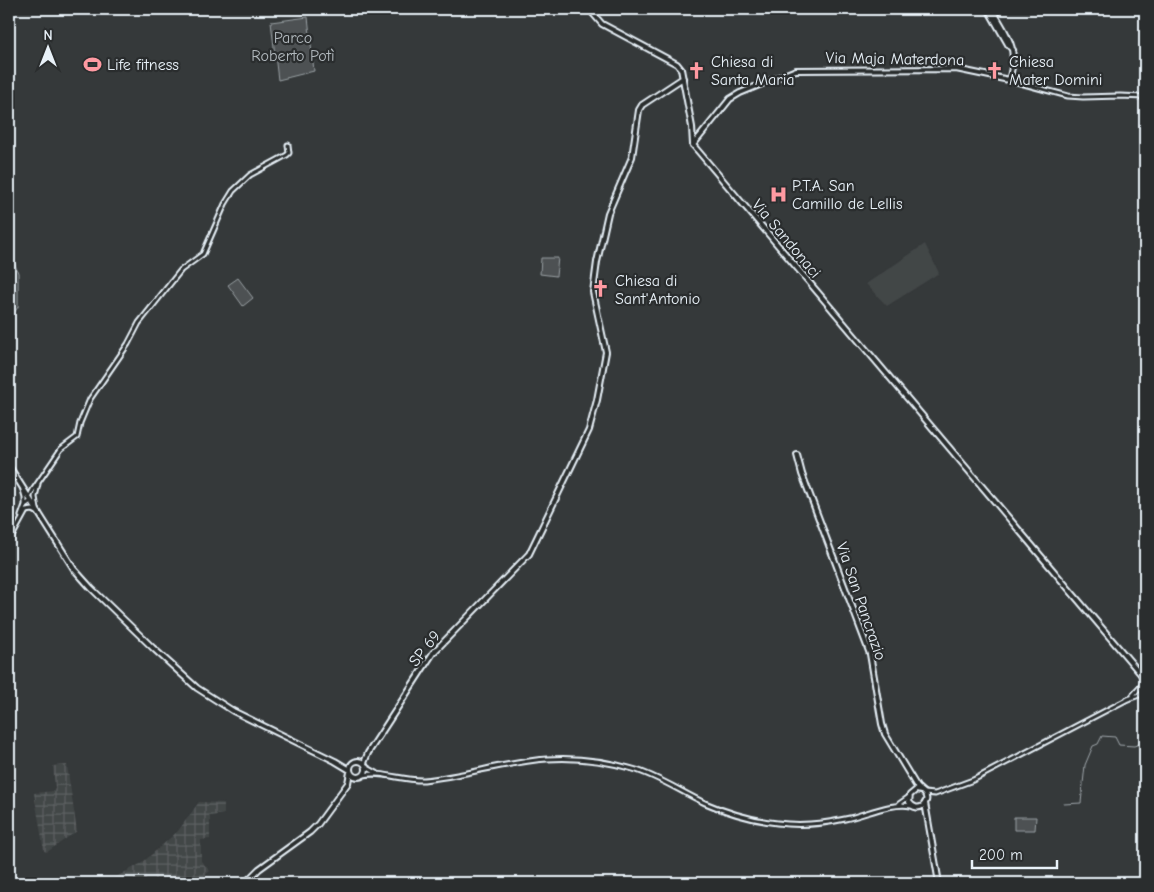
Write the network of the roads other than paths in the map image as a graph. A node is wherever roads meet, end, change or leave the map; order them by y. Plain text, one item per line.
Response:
1 (589, 9) edge
2 (988, 9) edge
3 (992, 9) edge
4 (1013, 50) junction
5 (683, 78) junction
6 (1009, 80) junction
7 (1143, 97) edge
8 (1145, 103) edge
9 (693, 145) junction
10 (288, 146) dead end
11 (797, 455) dead end
12 (9, 466) edge
13 (20, 484) junction
14 (34, 491) junction
15 (30, 500) junction
16 (24, 505) junction
17 (26, 511) junction
18 (38, 513) junction
19 (21, 519) junction
20 (9, 542) edge
21 (1144, 681) edge
22 (1145, 692) edge
23 (1128, 699) junction
24 (368, 753) junction
25 (335, 761) junction
26 (356, 761) junction
27 (352, 764) junction
28 (365, 765) junction
29 (350, 771) junction
30 (364, 775) junction
31 (380, 775) junction
32 (357, 777) junction
33 (914, 782) junction
34 (348, 783) junction
35 (923, 792) junction
36 (943, 792) junction
37 (910, 796) junction
38 (926, 802) junction
39 (896, 806) junction
40 (912, 806) junction
41 (921, 807) junction
42 (928, 815) junction
43 (245, 883) edge
44 (938, 883) edge

1 - 5 main road
2 - 4 main road
3 - 4 main road
4 - 6 main road
5 - 9 main road
5 - 24 main road, SP 69
6 - 7 street
6 - 9 main road, Via Maja Materdona
7 - 8 street
9 - 21 main road, Via Sandonaci
10 - 14 street
11 - 33 main road, Via San Pancrazio
12 - 13 main road
13 - 14 street
13 - 15 main road
13 - 16 street
14 - 15 street
14 - 18 street
15 - 16 street
15 - 17 street
15 - 18 main road
16 - 19 street
17 - 18 street
17 - 19 street
18 - 25 main road
19 - 20 street
21 - 22 main road
21 - 23 street
22 - 23 street
23 - 36 street
24 - 26 main road
24 - 28 main road
25 - 27 main road
25 - 29 main road
26 - 27 main road
26 - 28 main road
27 - 29 main road
28 - 30 main road
28 - 31 street
29 - 32 main road
29 - 34 main road
30 - 31 street
30 - 32 main road
31 - 39 street
32 - 34 main road
33 - 35 main road, Via San Pancrazio
33 - 37 main road
34 - 43 main road
35 - 36 street
35 - 37 main road
35 - 38 main road
36 - 38 street
37 - 39 street
37 - 40 main road
38 - 41 main road
38 - 42 main road
39 - 40 street
40 - 41 main road
41 - 42 main road
42 - 44 main road

